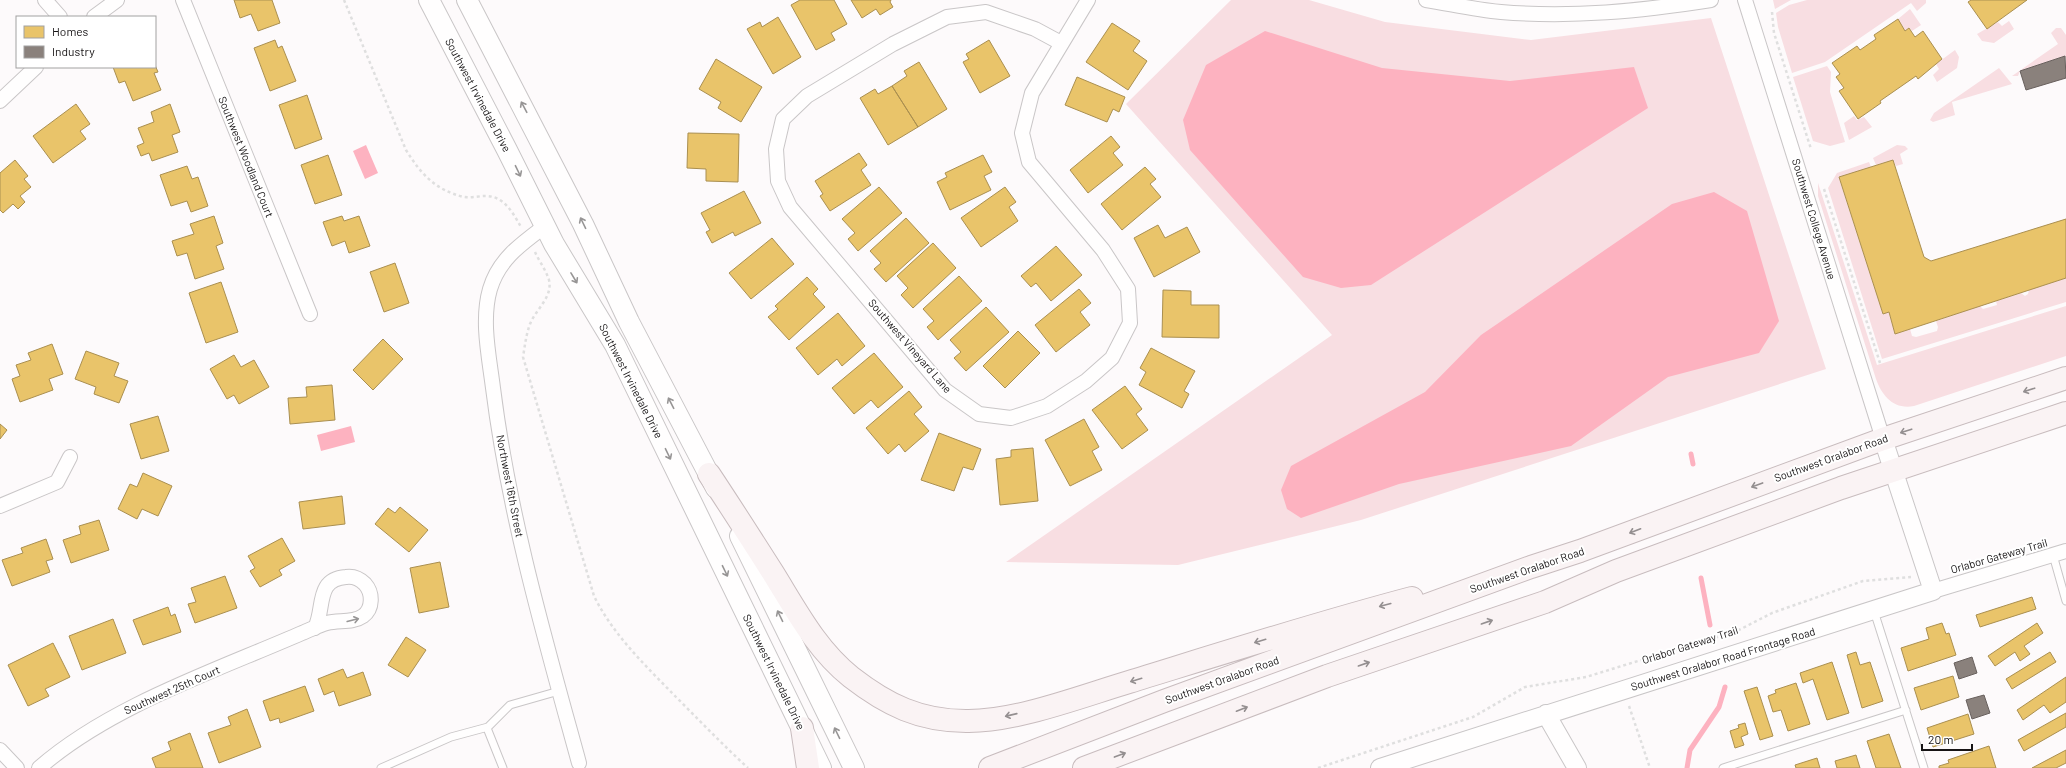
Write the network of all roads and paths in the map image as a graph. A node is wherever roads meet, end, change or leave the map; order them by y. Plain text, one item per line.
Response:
1 (45, 0) edge
2 (117, 0) edge
3 (183, 0) edge
4 (344, 0) edge
5 (429, 0) edge
6 (467, 0) edge
7 (1088, 0) edge
8 (1426, 0) edge
9 (1711, 0) edge
10 (1745, 0) edge
11 (1772, 12) dead end
12 (59, 16) edge
13 (95, 16) edge
14 (1061, 43) junction
15 (35, 68) edge
16 (0, 101) edge
17 (1811, 149) dead end
18 (1824, 189) dead end
19 (545, 226) junction
20 (527, 239) junction
21 (310, 314) dead end
22 (1880, 363) dead end
23 (2066, 378) edge
24 (2066, 413) edge
25 (1883, 439) junction
26 (70, 457) dead end
27 (1895, 471) junction
28 (709, 474) junction
29 (0, 506) edge
30 (2060, 553) edge
31 (1531, 567) junction
32 (1931, 584) junction
33 (2066, 601) edge
34 (1874, 611) junction
35 (315, 628) dead end
36 (1615, 668) junction
37 (1624, 690) junction
38 (559, 691) junction
39 (1906, 710) junction
40 (1546, 714) junction
41 (488, 727) junction
42 (802, 728) junction
43 (0, 750) edge
44 (579, 762) dead end
45 (17, 768) edge
46 (39, 768) edge
47 (381, 768) edge
48 (503, 768) edge
49 (748, 768) edge
50 (808, 768) edge
51 (821, 768) edge
52 (854, 768) edge
53 (990, 768) edge
54 (1084, 768) edge
55 (1318, 768) edge
56 (1380, 768) edge
57 (1577, 768) edge
58 (1650, 768) edge
59 (1723, 768) edge
60 (1924, 768) edge

1 - 12 street
2 - 13 street
3 - 21 street, Southwest Woodland Court
4 - 20 path
5 -> 19 main road, Southwest Irvinedale Drive
28 -> 6 main road
7 - 14 street, Southwest Vineyard Lane
8 - 9 street
10 - 25 street, Southwest College Avenue
11 - 17 path
14 - 14 street, Southwest Vineyard Lane
15 - 16 street
18 - 22 path
19 - 20 street, Northwest 16th Street
19 -> 42 main road, Southwest Irvinedale Drive
20 - 38 street, Northwest 16th Street
20 - 49 path
23 -> 25 main road, Southwest Oralabor Road
24 - 27 main road
25 - 27 street
25 -> 31 main road, Southwest Oralabor Road
26 - 29 street
27 - 32 street
54 -> 27 main road
31 -> 28 main road
52 -> 28 main road
30 - 32 street, Southwest Oralabor Road Frontage Road
30 - 33 lane
31 - 53 main road, Southwest Oralabor Road
32 - 34 street, Southwest Oralabor Road Frontage Road
32 - 36 path, Orlabor Gateway Trail
34 - 37 street, Southwest Oralabor Road Frontage Road
34 - 39 lane
35 - 46 street, Southwest 25th Court
36 - 37 path
36 - 55 path, Orlabor Gateway Trail
37 - 40 street, Southwest Oralabor Road Frontage Road
37 - 58 path
38 - 41 lane
38 - 44 street, Northwest 16th Street
39 - 59 lane
39 - 60 lane
40 - 56 street, Southwest Oralabor Road Frontage Road
40 - 57 street
41 - 47 lane
41 - 48 lane
42 - 50 main road
42 - 51 main road, Southwest Irvinedale Drive
43 - 45 street

